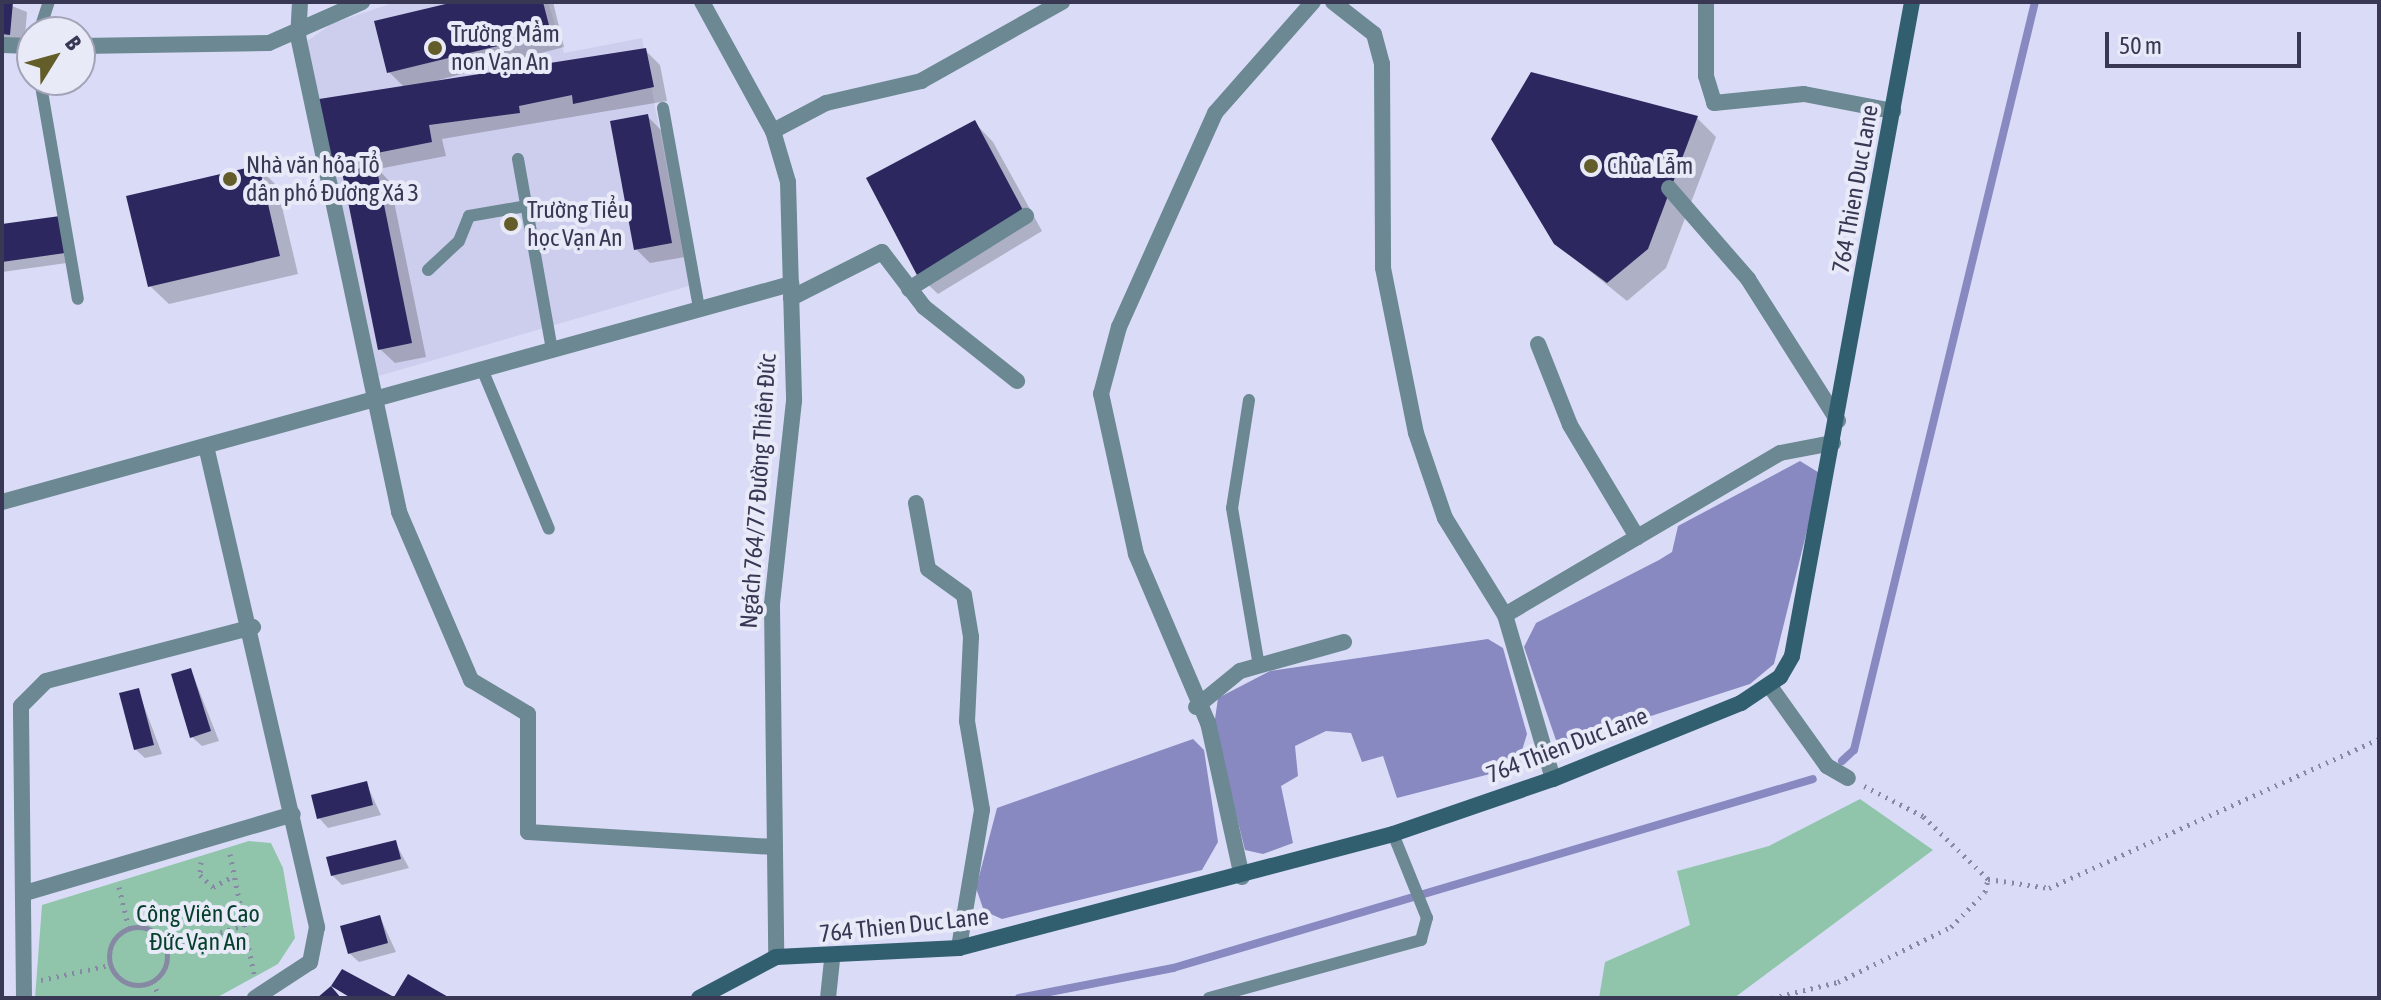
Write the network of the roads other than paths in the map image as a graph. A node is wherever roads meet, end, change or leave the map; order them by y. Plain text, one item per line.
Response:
1 (300, 2) edge
2 (362, 2) edge
3 (702, 2) edge
4 (1062, 2) edge
5 (1313, 2) edge
6 (1333, 2) edge
7 (1706, 2) edge
8 (1912, 2) edge
9 (298, 36) junction
10 (96, 46) edge
11 (43, 96) edge
12 (663, 108) dead end
13 (1893, 111) junction
14 (773, 131) junction
15 (518, 159) dead end
16 (1669, 188) dead end
17 (527, 206) junction
18 (1026, 216) dead end
19 (428, 270) dead end
20 (909, 289) junction
21 (791, 291) junction
22 (78, 299) dead end
23 (699, 309) junction
24 (1538, 344) dead end
25 (552, 349) junction
26 (482, 369) junction
27 (1017, 381) dead end
28 (370, 400) junction
29 (1249, 400) dead end
30 (1838, 421) junction
31 (1833, 443) junction
32 (206, 446) junction
33 (2, 502) edge
34 (916, 503) dead end
35 (549, 529) dead end
36 (1637, 537) junction
37 (1505, 615) junction
38 (253, 627) junction
39 (1344, 642) dead end
40 (1259, 666) junction
41 (1769, 685) junction
42 (1196, 707) junction
43 (1848, 778) road end
44 (1553, 779) junction
45 (293, 814) junction
46 (1393, 834) junction
47 (775, 847) junction
48 (1242, 877) junction
49 (25, 893) junction
50 (959, 948) junction
51 (776, 957) junction
52 (832, 959) junction
53 (276, 993) edge
54 (24, 998) edge
55 (255, 998) edge
56 (699, 998) edge
57 (828, 998) edge
58 (1209, 998) edge

1 - 9 street
2 - 9 street
3 - 14 street, Ngách 764/77 Đường Thiên Đức
4 - 14 street
5 - 42 street
6 - 37 street
7 - 13 street
8 - 13 street, 764 Thien Duc Lane
9 - 10 street
9 - 28 street
11 - 22 lane
12 - 23 lane
13 - 30 street, 764 Thien Duc Lane
14 - 21 street, Ngách 764/77 Đường Thiên Đức
15 - 17 lane
16 - 30 street
17 - 19 lane
17 - 25 lane
18 - 20 street
20 - 21 street
20 - 27 street
21 - 23 street
21 - 47 street, Ngách 764/77 Đường Thiên Đức
23 - 25 street
24 - 36 street
25 - 26 street
26 - 28 street
26 - 35 lane
28 - 32 street
28 - 47 street
29 - 40 lane
30 - 31 street, 764 Thien Duc Lane
31 - 36 street
31 - 41 street, 764 Thien Duc Lane
32 - 33 street
32 - 38 street
34 - 50 street
36 - 37 street
37 - 44 street
38 - 45 street
38 - 49 street
39 - 40 street
40 - 42 street
41 - 43 street
41 - 44 street, 764 Thien Duc Lane
42 - 48 street
44 - 46 street, 764 Thien Duc Lane
45 - 49 street
45 - 53 street
46 - 48 street, 764 Thien Duc Lane
46 - 58 lane
47 - 51 street, Ngách 764/77 Đường Thiên Đức
48 - 50 street, 764 Thien Duc Lane
49 - 54 street
50 - 52 street, 764 Thien Duc Lane
51 - 52 street, 764 Thien Duc Lane
51 - 56 street
52 - 57 street
53 - 55 street

